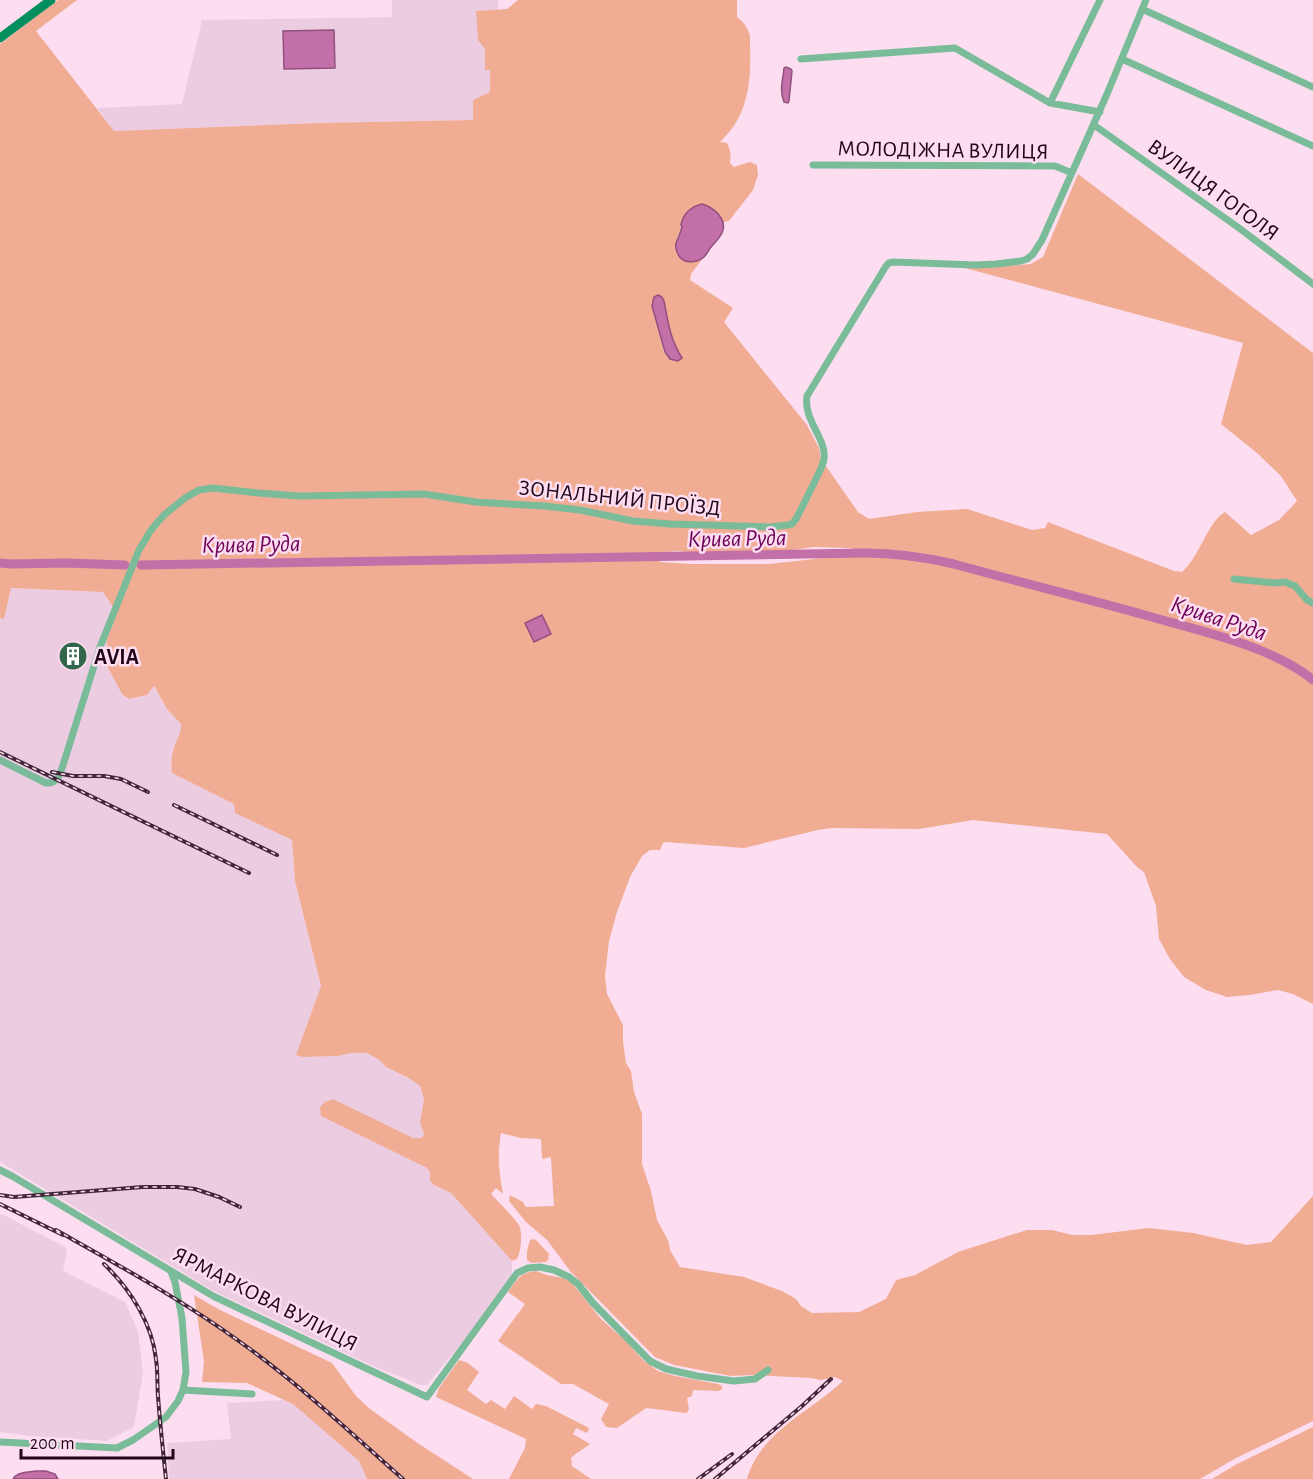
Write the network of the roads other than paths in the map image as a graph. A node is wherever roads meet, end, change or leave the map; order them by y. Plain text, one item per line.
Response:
1 (51, 0) edge
2 (1100, 0) edge
3 (1146, 0) edge
4 (1142, 9) junction
5 (0, 38) edge
6 (801, 59) dead end
7 (1122, 59) junction
8 (1313, 87) edge
9 (1050, 103) junction
10 (1100, 112) junction
11 (1094, 125) junction
12 (1313, 146) edge
13 (813, 165) dead end
14 (1072, 173) junction
15 (1313, 284) edge
16 (1234, 579) dead end
17 (1313, 603) edge
18 (0, 760) edge
19 (0, 1170) edge
20 (170, 1271) junction
21 (768, 1370) dead end
22 (183, 1390) junction
23 (252, 1394) dead end
24 (0, 1442) edge

1 - 5 main road
2 - 9 street
3 - 4 street
4 - 7 street
4 - 8 street
6 - 9 street
7 - 10 street
7 - 12 street
9 - 10 street
10 - 11 street
11 - 14 street
11 - 15 street, ВУЛИЦЯ ГОГОЛЯ
13 - 14 street, МОЛОДІЖНА ВУЛИЦЯ
14 - 18 street, ЗОНАЛЬНИЙ ПРОЇЗД
16 - 17 street
19 - 20 street, ЯРМАРКОВА ВУЛИЦЯ
20 - 21 street, ЯРМАРКОВА ВУЛИЦЯ
20 - 22 street
22 - 23 street
22 - 24 street

